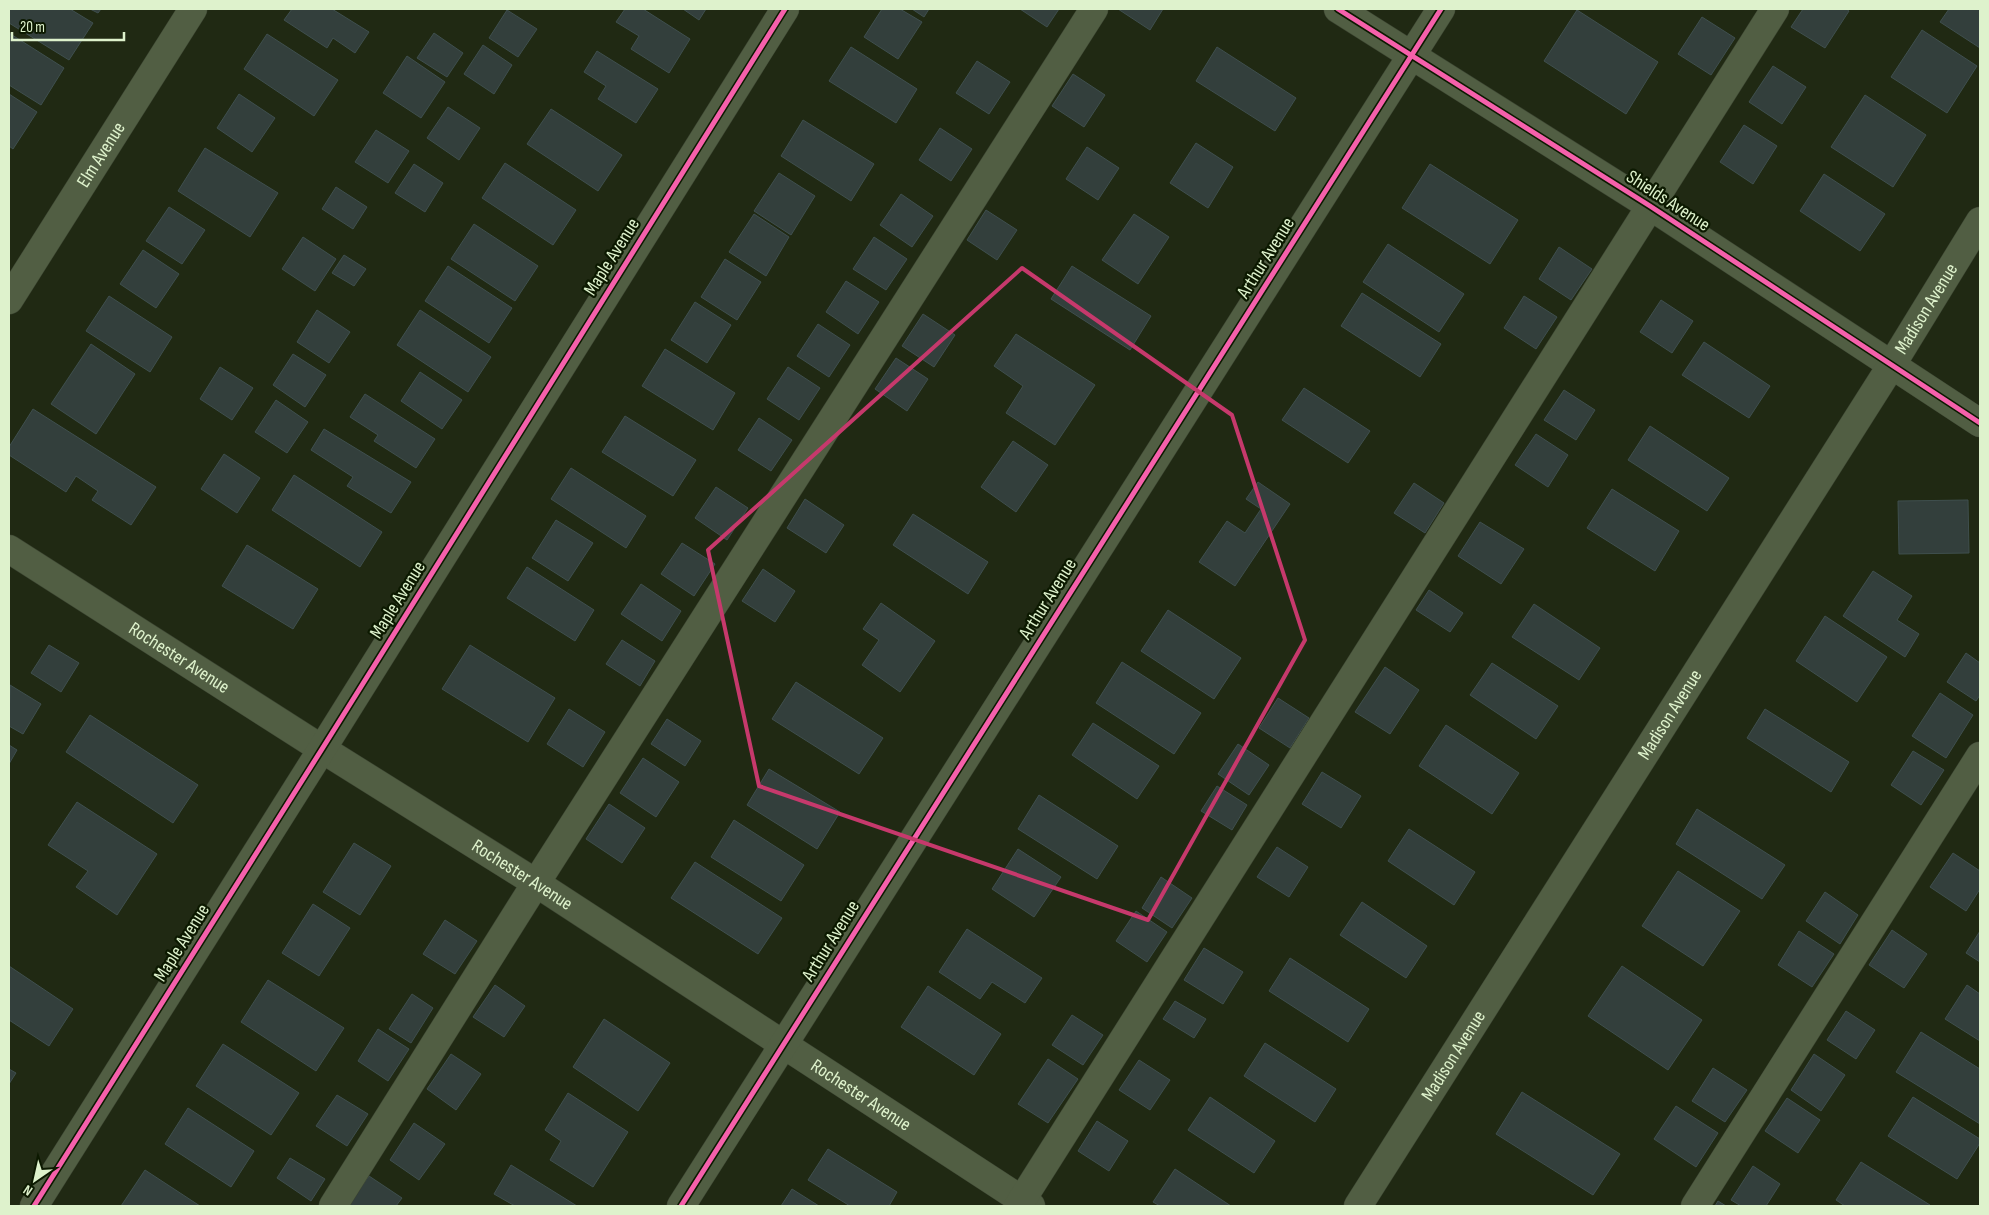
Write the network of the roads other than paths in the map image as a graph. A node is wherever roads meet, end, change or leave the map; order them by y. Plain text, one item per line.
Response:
1 (193, 9) edge
2 (785, 9) edge
3 (1094, 9) edge
4 (1338, 9) edge
5 (1441, 9) edge
6 (1775, 9) edge
7 (1411, 56) junction
8 (1650, 206) junction
9 (1980, 221) edge
10 (9, 300) edge
11 (1891, 366) junction
12 (1980, 423) edge
13 (9, 549) edge
14 (322, 749) junction
15 (1980, 756) edge
16 (536, 883) junction
17 (783, 1044) junction
18 (1024, 1204) edge
19 (34, 1206) edge
20 (333, 1206) edge
21 (681, 1206) edge
22 (1358, 1206) edge
23 (1695, 1206) edge

1 - 10 street, Elm Avenue
2 - 14 street, Maple Avenue
3 - 16 street
4 - 7 street, Shields Avenue
5 - 7 street, Arthur Avenue
6 - 8 street
7 - 8 street, Shields Avenue
7 - 17 street, Arthur Avenue
8 - 11 street, Shields Avenue
8 - 18 street
9 - 11 street, Madison Avenue
11 - 12 street, Shields Avenue
11 - 22 street, Madison Avenue
13 - 14 street, Rochester Avenue
14 - 16 street, Rochester Avenue
14 - 19 street, Maple Avenue
15 - 23 street
16 - 17 street, Rochester Avenue
16 - 20 street
17 - 18 street, Rochester Avenue
17 - 21 street, Arthur Avenue

